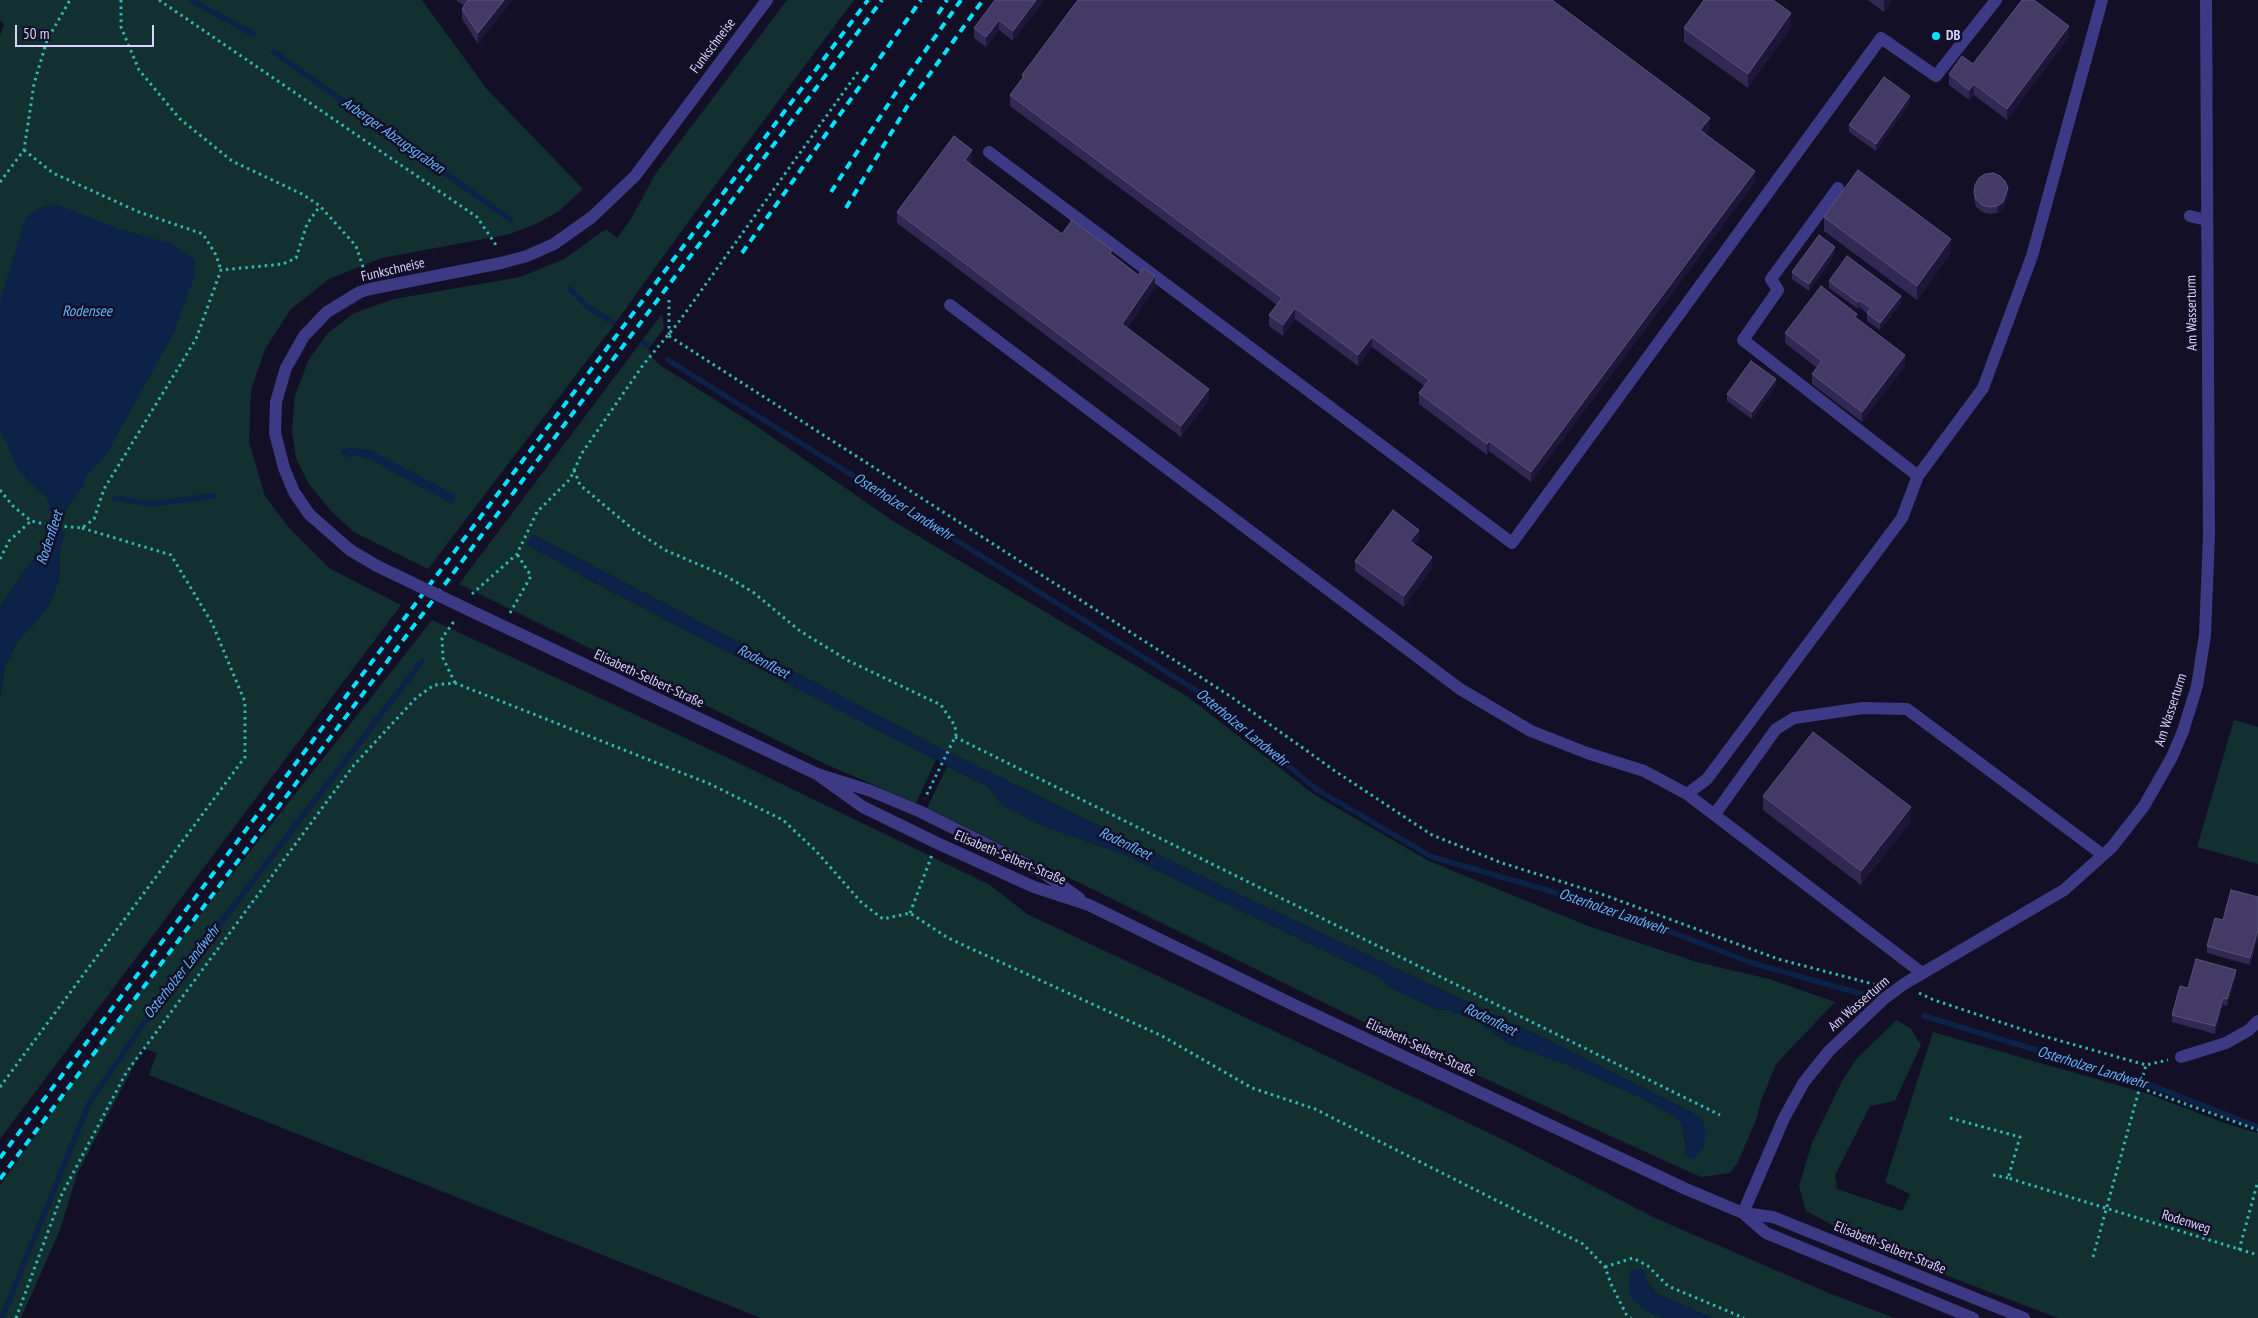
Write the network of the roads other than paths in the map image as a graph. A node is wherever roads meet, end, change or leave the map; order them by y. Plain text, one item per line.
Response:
1 (766, 0) edge
2 (1996, 0) edge
3 (2102, 0) edge
4 (2206, 0) edge
5 (989, 152) dead end
6 (1838, 188) dead end
7 (2190, 216) dead end
8 (2206, 220) junction
9 (950, 305) dead end
10 (1918, 476) junction
11 (469, 610) joint
12 (817, 774) junction
13 (1687, 794) junction
14 (1715, 814) junction
15 (2103, 855) junction
16 (1089, 905) junction
17 (1922, 973) junction
18 (2258, 1021) edge
19 (2181, 1057) road end
20 (1743, 1213) junction
21 (1973, 1318) edge
22 (2024, 1318) edge

1 - 11 street, Funkschneise, bridge
2 - 5 street
3 - 10 street
4 - 8 street, Am Wasserturm
6 - 10 street
7 - 8 street
8 - 15 street, Am Wasserturm
9 - 13 street
10 - 13 street
11 - 12 street, Elisabeth-Selbert-Straße
12 - 16 street, Elisabeth-Selbert-Straße
12 - 16 street, Elisabeth-Selbert-Straße
13 - 14 street
14 - 15 street
14 - 17 street
15 - 17 street, Am Wasserturm
16 - 20 street, Elisabeth-Selbert-Straße
17 - 20 street, Am Wasserturm
18 - 19 street
20 - 21 street, Elisabeth-Selbert-Straße
20 - 22 street, Elisabeth-Selbert-Straße

